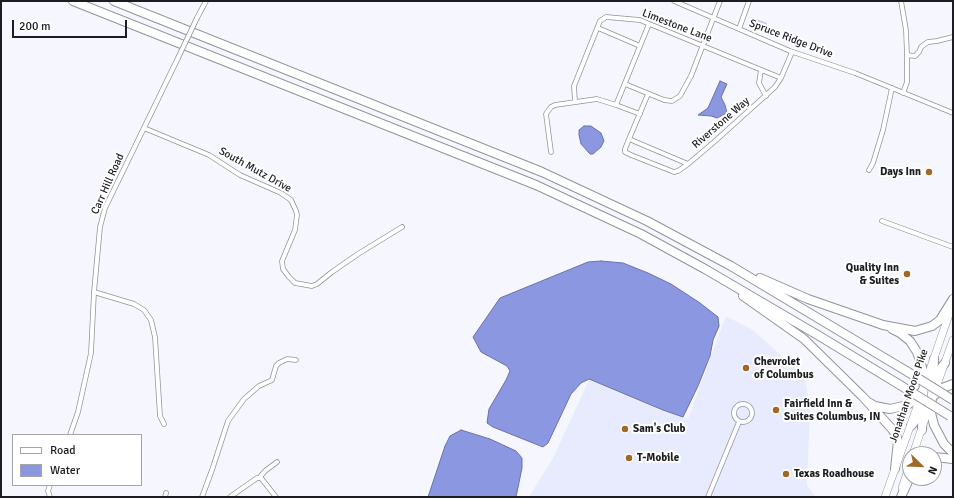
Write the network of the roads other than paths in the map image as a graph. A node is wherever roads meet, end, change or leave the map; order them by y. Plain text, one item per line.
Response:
1 (73, 1) edge
2 (114, 1) edge
3 (206, 1) edge
4 (674, 1) edge
5 (720, 1) edge
6 (749, 1) edge
7 (901, 1) edge
8 (714, 18) junction
9 (650, 24) junction
10 (598, 28) junction
11 (739, 29) junction
12 (953, 36) edge
13 (640, 46) junction
14 (703, 46) junction
15 (792, 52) junction
16 (907, 55) junction
17 (761, 70) junction
18 (781, 78) junction
19 (625, 84) junction
20 (892, 88) junction
21 (903, 93) junction
22 (648, 94) junction
23 (766, 96) junction
24 (575, 102) junction
25 (616, 105) junction
26 (953, 113) edge
27 (640, 114) junction
28 (144, 128) junction
29 (629, 139) junction
30 (551, 152) dead end
31 (688, 164) junction
32 (869, 170) dead end
33 (882, 222) dead end
34 (402, 227) dead end
35 (953, 247) edge
36 (731, 266) junction
37 (705, 268) junction
38 (94, 292) junction
39 (953, 298) edge
40 (953, 303) edge
41 (883, 325) junction
42 (953, 340) edge
43 (934, 359) junction
44 (296, 360) dead end
45 (945, 363) junction
46 (933, 378) junction
47 (953, 384) edge
48 (923, 390) junction
49 (863, 397) junction
50 (932, 399) junction
51 (953, 400) edge
52 (922, 411) junction
53 (952, 417) edge
54 (739, 422) junction
55 (164, 424) dead end
56 (911, 426) junction
57 (922, 430) junction
58 (70, 434) edge
59 (916, 446) edge
60 (953, 453) edge
61 (942, 458) edge
62 (953, 459) edge
63 (277, 462) dead end
64 (895, 470) junction
65 (259, 478) junction
66 (50, 486) edge
67 (903, 486) edge
68 (905, 486) edge
69 (50, 497) edge
70 (202, 497) edge
71 (230, 497) edge
72 (276, 497) edge
73 (708, 497) edge
74 (885, 497) edge
75 (899, 497) edge

1 - 37 highway
2 - 36 highway
3 - 28 street, Carr Hill Road, bridge
4 - 8 street, Spruce Ridge Drive
5 - 8 street
6 - 11 street
7 - 16 street
8 - 11 street, Spruce Ridge Drive
8 - 14 street
9 - 10 street, Limestone Lane
9 - 13 street
9 - 14 street, Limestone Lane
10 - 13 street
10 - 24 street, Limestone Lane
11 - 15 street, Spruce Ridge Drive
12 - 16 street
13 - 19 street
14 - 17 street, Limestone Lane
14 - 22 street
15 - 18 street, Riverstone Way
15 - 20 street, Spruce Ridge Drive
16 - 21 street
17 - 18 street, Limestone Lane
17 - 23 street, Riverstone Way
18 - 23 street, Riverstone Way
19 - 22 street
19 - 25 street
20 - 21 street, Spruce Ridge Drive
20 - 32 street
21 - 26 street, Spruce Ridge Drive
22 - 27 street
23 - 31 street, Riverstone Way
24 - 25 street
24 - 30 street
25 - 27 street
27 - 29 street
28 - 34 street, South Mutz Drive
28 - 38 street, Carr Hill Road
29 - 31 street
29 - 31 street
33 - 35 street
36 - 41 highway
36 - 51 highway, bridge
37 - 49 highway
37 - 53 highway, bridge
38 - 55 street
38 - 58 street, Carr Hill Road
39 - 41 highway
40 - 43 highway, Jonathan Moore Pike
41 - 48 highway
42 - 45 highway, Jonathan Moore Pike
43 - 46 highway
43 - 48 highway, Jonathan Moore Pike
44 - 70 street
45 - 46 highway
45 - 50 highway, Jonathan Moore Pike
46 - 48 highway
46 - 50 highway
47 - 50 highway
48 - 49 highway
48 - 52 highway
48 - 56 highway, Jonathan Moore Pike
49 - 64 highway
50 - 52 highway
50 - 57 highway, Jonathan Moore Pike
50 - 60 highway
52 - 56 highway
52 - 57 highway
54 - 54 street
54 - 73 street
56 - 64 highway, Jonathan Moore Pike
57 - 59 highway, Jonathan Moore Pike
61 - 62 highway
63 - 65 street
64 - 74 highway, Jonathan Moore Pike
65 - 71 street
65 - 72 street
66 - 69 street
67 - 75 highway
68 - 75 highway

